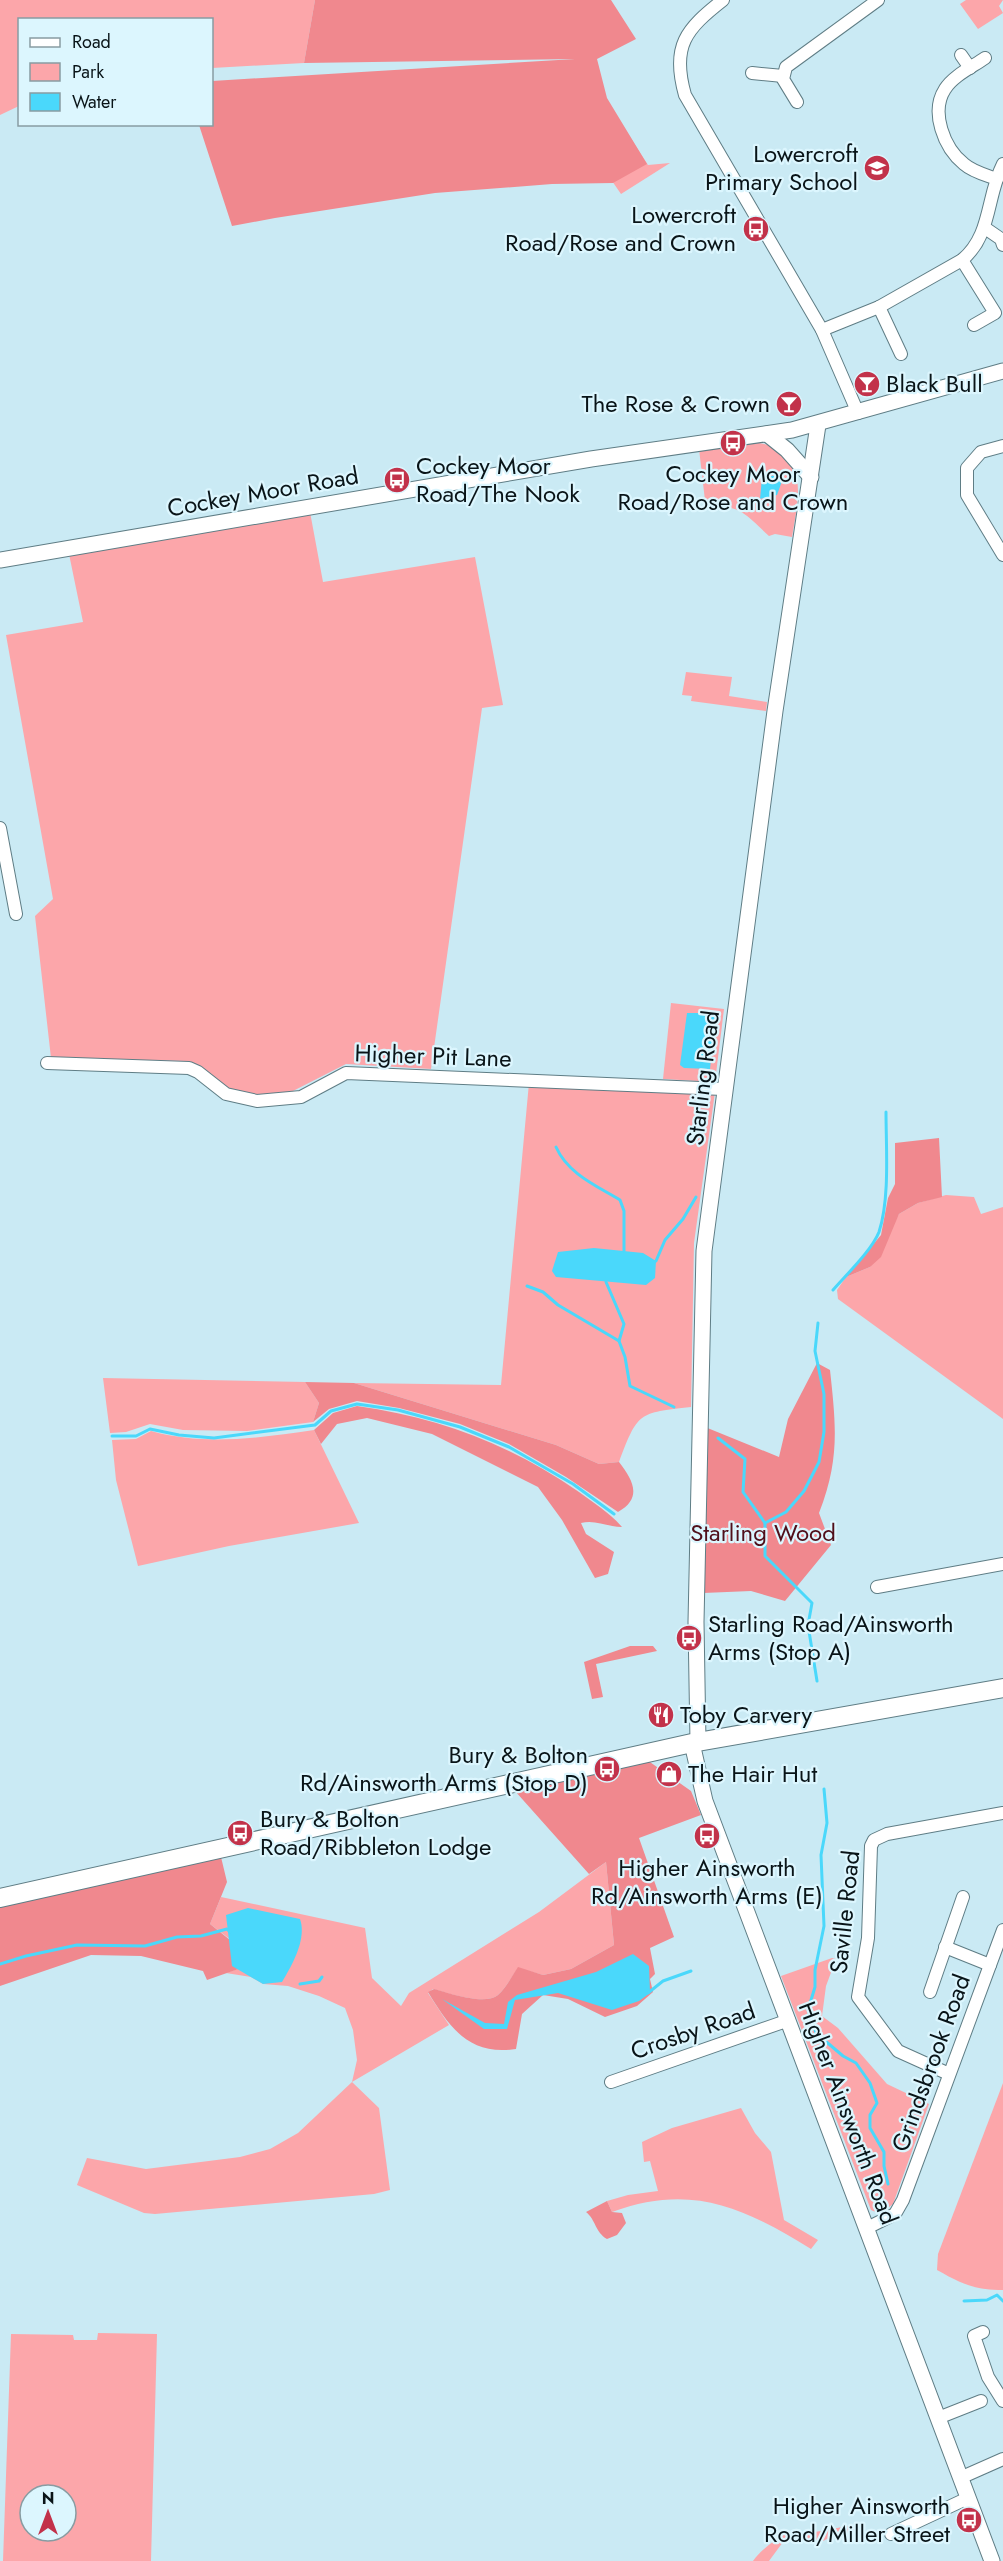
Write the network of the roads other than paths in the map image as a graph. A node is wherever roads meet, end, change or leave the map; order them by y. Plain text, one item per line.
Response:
1 (723, 0) edge
2 (878, 0) edge
3 (862, 5) edge
4 (961, 55) dead end
5 (985, 58) dead end
6 (970, 68) junction
7 (752, 73) dead end
8 (783, 76) junction
9 (797, 102) dead end
10 (1003, 164) edge
11 (997, 179) junction
12 (985, 228) junction
13 (1003, 245) edge
14 (962, 260) junction
15 (879, 307) junction
16 (974, 325) dead end
17 (822, 330) junction
18 (901, 354) dead end
19 (1003, 371) edge
20 (858, 413) junction
21 (818, 425) junction
22 (767, 434) junction
23 (1003, 446) edge
24 (811, 477) junction
25 (1003, 554) edge
26 (0, 560) edge
27 (0, 828) edge
28 (2, 857) edge
29 (16, 914) dead end
30 (47, 1063) dead end
31 (723, 1089) junction
32 (1003, 1564) edge
33 (878, 1587) dead end
34 (1003, 1688) edge
35 (695, 1742) junction
36 (1003, 1813) edge
37 (0, 1898) edge
38 (963, 1898) dead end
39 (1003, 1930) edge
40 (945, 1947) junction
41 (990, 1965) junction
42 (930, 1992) dead end
43 (789, 2020) junction
44 (949, 2074) junction
45 (611, 2082) dead end
46 (867, 2228) junction
47 (983, 2332) dead end
48 (981, 2401) dead end
49 (1003, 2401) edge
50 (938, 2418) junction
51 (1003, 2459) edge
52 (960, 2478) junction
53 (968, 2498) junction
54 (891, 2534) dead end
55 (992, 2561) edge

1 - 17 street
2 - 3 street
3 - 8 street
4 - 6 street
5 - 6 street
6 - 11 street
7 - 8 street
8 - 9 street
10 - 11 street
11 - 12 street
12 - 13 street
12 - 14 street
14 - 15 street
14 - 16 street
15 - 17 street
15 - 18 street
17 - 20 street
19 - 20 main road, Cockey Moor Road
20 - 21 main road, Cockey Moor Road
21 - 22 main road, Cockey Moor Road
21 - 24 main road, Starling Road
22 - 24 main road
22 - 26 main road, Cockey Moor Road
23 - 25 street
24 - 31 main road, Starling Road
27 - 28 street
28 - 29 street
30 - 31 street, Higher Pit Lane
31 - 35 main road, Starling Road
32 - 33 street
34 - 35 highway
35 - 37 highway
35 - 43 main road, Higher Ainsworth Road
36 - 44 street, Saville Road
38 - 40 street
39 - 41 street, Grindsbrook Road
40 - 41 street
40 - 42 street
41 - 44 street, Grindsbrook Road
43 - 45 street, Crosby Road
43 - 46 main road, Higher Ainsworth Road
44 - 46 street, Grindsbrook Road
46 - 50 main road, Higher Ainsworth Road
47 - 49 street
48 - 50 street
50 - 52 main road, Higher Ainsworth Road
51 - 52 street
52 - 53 main road, Higher Ainsworth Road
53 - 54 street
53 - 55 main road, Higher Ainsworth Road

